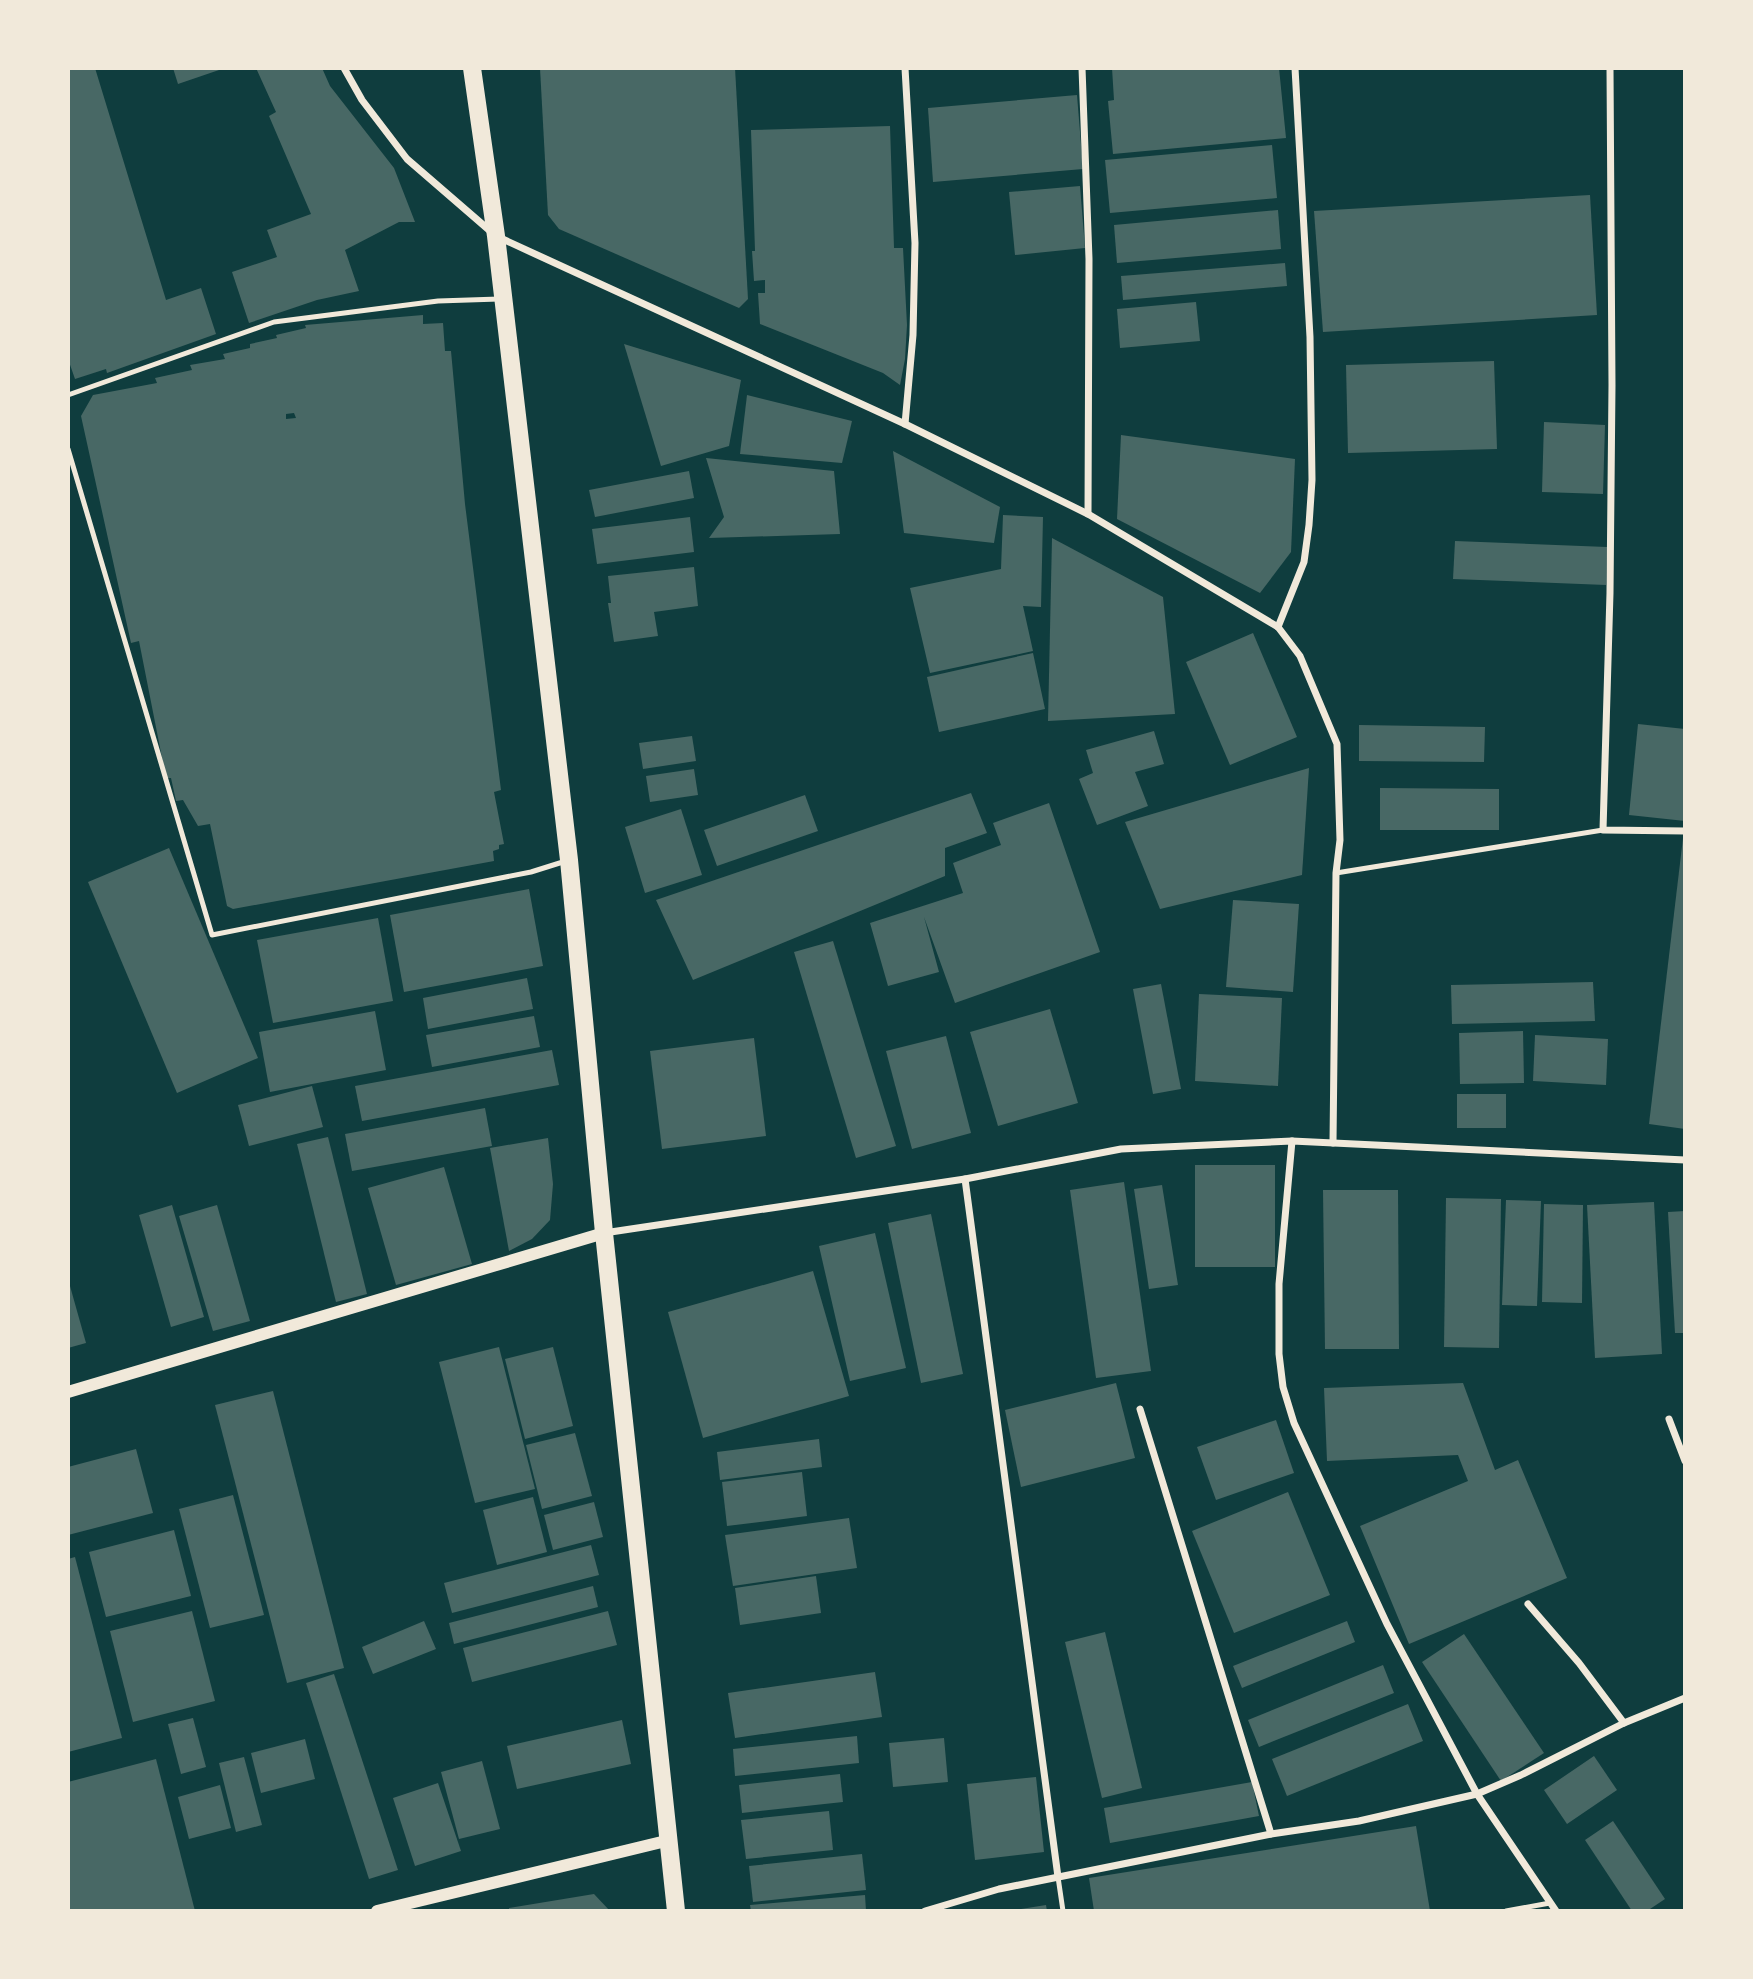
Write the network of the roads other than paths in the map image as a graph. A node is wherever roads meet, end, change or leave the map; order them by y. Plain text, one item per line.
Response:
1 (344, 68) edge
2 (472, 68) edge
3 (905, 68) edge
4 (1082, 68) edge
5 (1295, 68) edge
6 (1609, 68) edge
7 (496, 236) junction
8 (503, 299) junction
9 (68, 395) edge
10 (905, 424) junction
11 (68, 449) edge
12 (1088, 514) junction
13 (1278, 627) junction
14 (1603, 830) junction
15 (1685, 831) edge
16 (569, 860) junction
17 (1336, 873) junction
18 (1292, 1141) junction
19 (1333, 1143) junction
20 (1685, 1160) edge
21 (965, 1179) junction
22 (604, 1233) junction
23 (68, 1392) edge
24 (1140, 1409) dead end
25 (1669, 1419) dead end
26 (1685, 1461) edge
27 (1528, 1604) dead end
28 (1685, 1698) edge
29 (1624, 1723) junction
30 (1477, 1794) junction
31 (1271, 1834) junction
32 (670, 1840) junction
33 (1058, 1877) junction
34 (1550, 1903) junction
35 (377, 1911) edge
36 (676, 1911) edge
37 (925, 1911) edge
38 (1063, 1911) edge
39 (1506, 1911) edge
40 (1556, 1911) edge

1 - 7 street
2 - 7 main road
3 - 10 street
4 - 12 street
5 - 13 street
6 - 14 street
7 - 8 main road
7 - 10 street
8 - 9 lane
8 - 16 main road
10 - 12 street
11 - 16 lane
12 - 13 street
13 - 17 street
14 - 15 street
14 - 17 lane
16 - 22 main road
17 - 19 street
18 - 19 street
18 - 21 street
18 - 30 street
19 - 20 street
21 - 22 street
21 - 33 street
22 - 23 street
22 - 32 main road
24 - 31 street
25 - 26 street
27 - 29 street
28 - 29 street
29 - 30 street
30 - 31 street
30 - 34 street
31 - 33 street
32 - 35 street
32 - 36 main road
33 - 37 street
33 - 38 lane
34 - 39 lane
34 - 40 street

